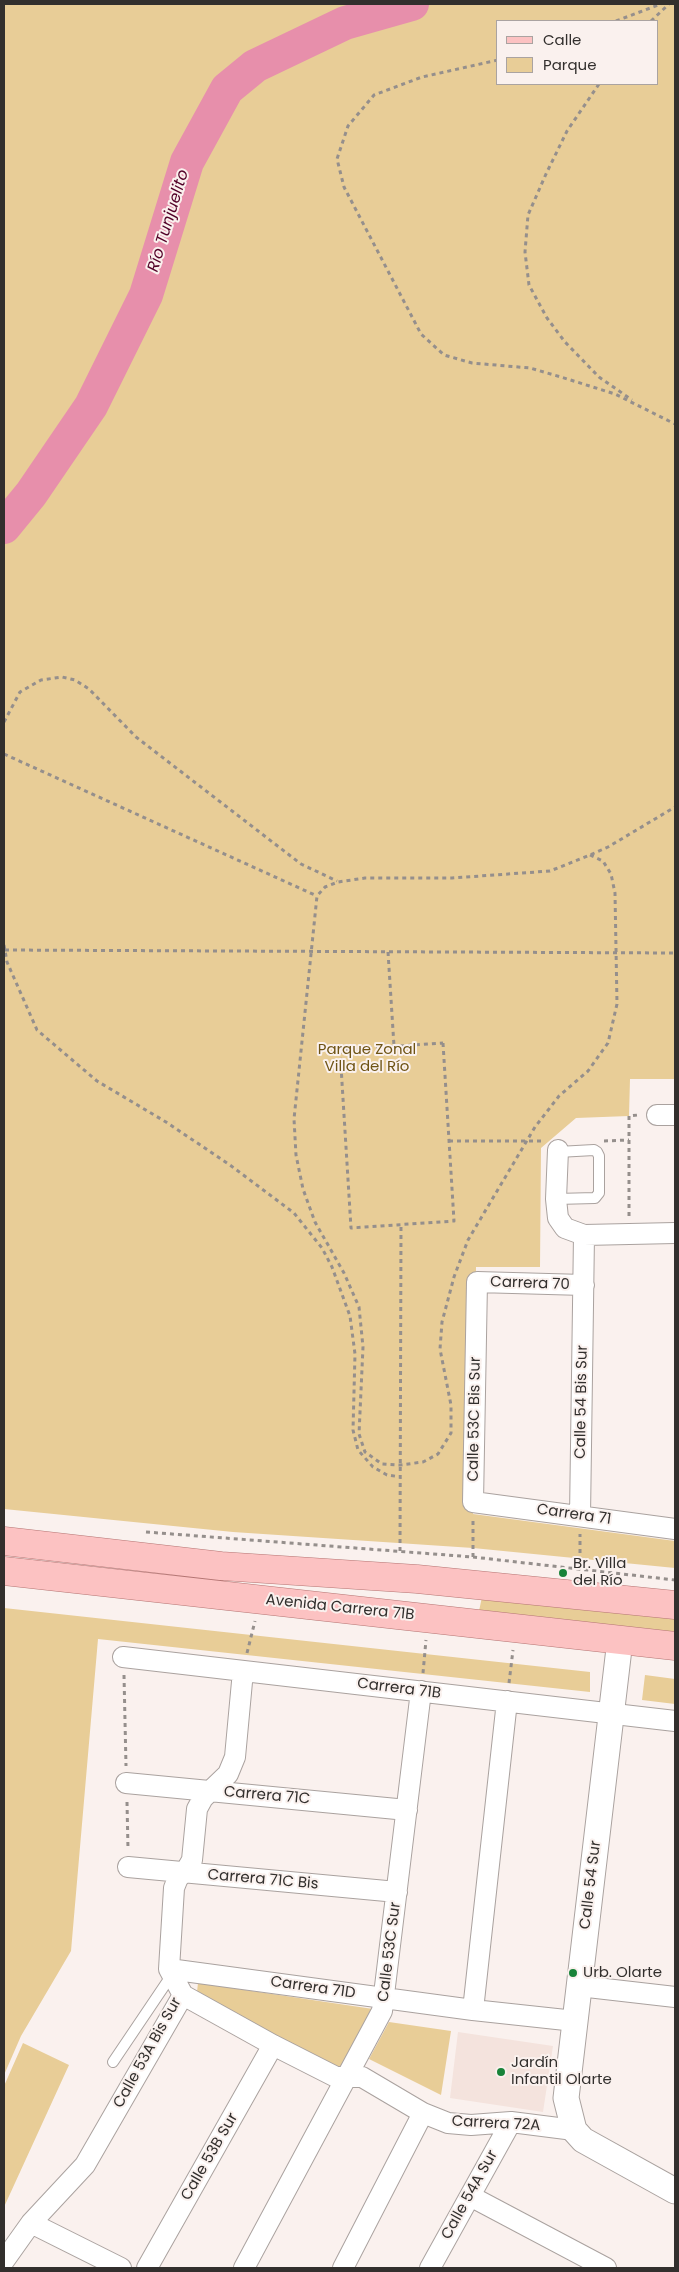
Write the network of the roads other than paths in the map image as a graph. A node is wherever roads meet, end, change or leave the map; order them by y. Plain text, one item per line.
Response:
1 (554, 1148) joint
2 (556, 1199) junction
3 (675, 1233) edge
4 (584, 1235) junction
5 (477, 1282) joint
6 (584, 1285) junction
7 (473, 1502) joint
8 (580, 1516) junction
9 (675, 1529) edge
10 (4, 1541) edge
11 (4, 1571) edge
12 (675, 1605) edge
13 (620, 1640) junction
14 (675, 1646) edge
15 (123, 1657) dead end
16 (243, 1671) junction
17 (421, 1692) junction
18 (507, 1701) junction
19 (611, 1713) junction
20 (675, 1721) edge
21 (126, 1783) dead end
22 (212, 1791) junction
23 (407, 1810) junction
24 (128, 1867) dead end
25 (185, 1872) junction
26 (397, 1892) junction
27 (170, 1972) junction
28 (579, 1986) junction
29 (183, 1995) junction
30 (384, 1998) junction
31 (675, 1998) edge
32 (473, 2010) junction
33 (575, 2021) junction
34 (273, 2045) junction
35 (113, 2062) dead end
36 (347, 2078) junction
37 (423, 2113) junction
38 (511, 2122) junction
39 (574, 2130) junction
40 (675, 2191) edge
41 (470, 2196) junction
42 (31, 2223) junction
43 (4, 2261) edge
44 (121, 2268) edge
45 (146, 2268) edge
46 (244, 2268) edge
47 (343, 2268) edge
48 (430, 2268) edge
49 (606, 2268) edge

1 - 2 street
1 - 2 lane
2 - 4 street
3 - 4 street
4 - 6 street, Calle 54 Bis Sur
5 - 6 street, Carrera 70
5 - 7 street, Calle 53C Bis Sur
6 - 8 street, Calle 54 Bis Sur
7 - 8 street, Carrera 71
8 - 9 street, Carrera 71
10 - 12 main road, Avenida Carrera 71B
11 - 13 main road, Avenida Carrera 71B
13 - 14 main road, Avenida Carrera 71B
13 - 19 street, Calle 54 Sur
15 - 16 street, Carrera 71B
16 - 17 street, Carrera 71B
16 - 22 street
17 - 18 street, Carrera 71B
17 - 23 street, Calle 53C Sur
18 - 19 street, Carrera 71B
18 - 32 street
19 - 20 street, Carrera 71B
19 - 28 street, Calle 54 Sur
21 - 22 street, Carrera 71C
22 - 23 street, Carrera 71C
22 - 25 street
23 - 26 street, Calle 53C Sur
24 - 25 street, Carrera 71C Bis
25 - 26 street, Carrera 71C Bis
25 - 27 street
26 - 30 street, Calle 53C Sur
27 - 29 street, Calle 53A Bis Sur
27 - 30 street, Carrera 71D
27 - 35 lane
28 - 31 street
28 - 33 street, Calle 54 Sur
29 - 34 street, Carrera 72A
29 - 42 street, Calle 53A Bis Sur
30 - 32 street, Carrera 71D
30 - 36 street, Calle 53C Sur
32 - 33 street, Carrera 71D
33 - 39 street, Calle 54 Sur
34 - 36 street, Carrera 72A
34 - 45 street, Calle 53B Sur
36 - 37 street, Carrera 72A
36 - 46 street, Calle 53C Sur
37 - 38 street, Carrera 72A
37 - 47 street
38 - 39 street, Carrera 72A
38 - 41 street, Calle 54A Sur
39 - 40 street
41 - 48 street, Calle 54A Sur
41 - 49 street
42 - 43 street, Calle 53A Bis Sur
42 - 44 street

